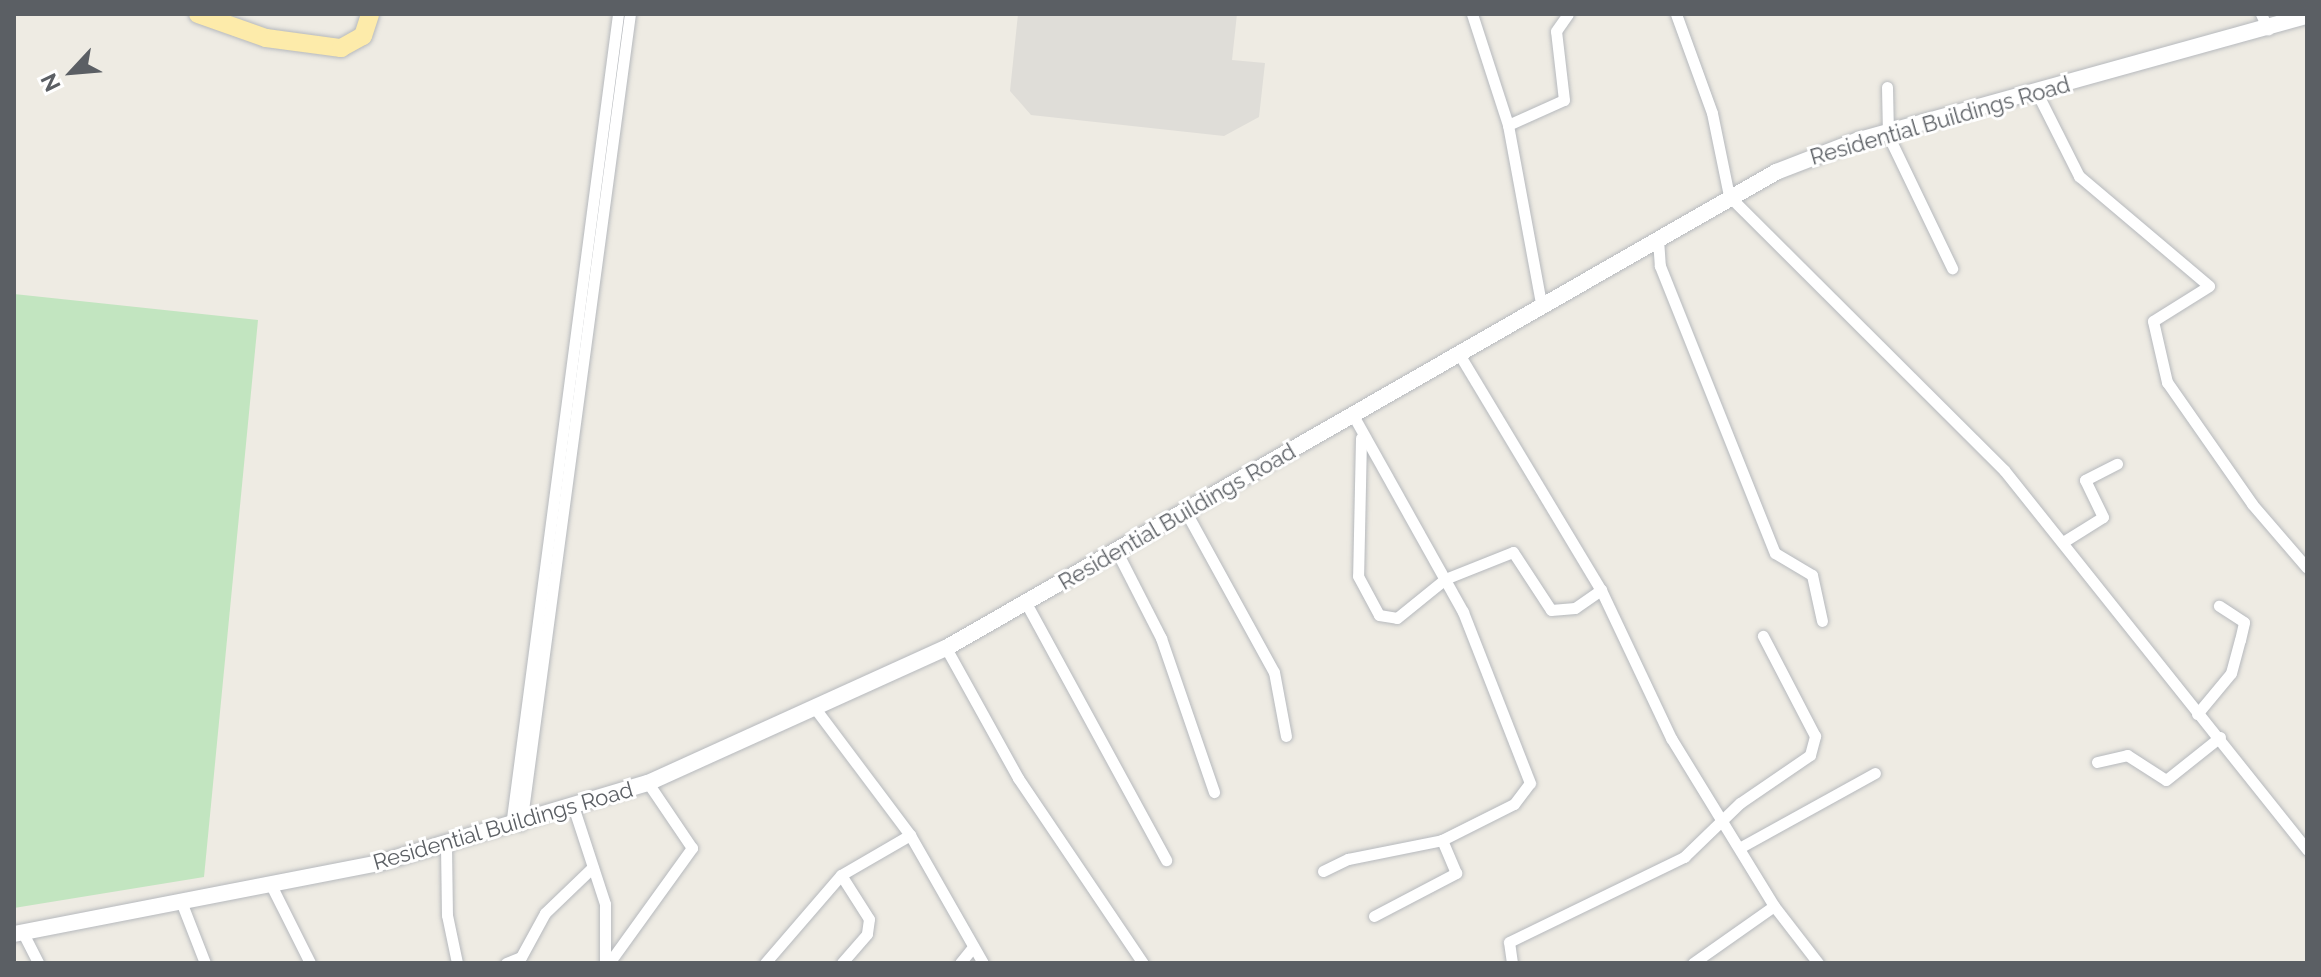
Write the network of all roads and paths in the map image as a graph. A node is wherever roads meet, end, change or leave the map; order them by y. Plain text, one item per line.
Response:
1 (198, 14) edge
2 (370, 14) edge
3 (618, 14) edge
4 (630, 14) edge
5 (1472, 14) edge
6 (1568, 14) edge
7 (1676, 14) edge
8 (2307, 16) edge
9 (2265, 21) edge
10 (1887, 87) dead end
11 (2038, 95) junction
12 (1508, 125) junction
13 (1888, 135) junction
14 (1729, 196) junction
15 (1658, 239) junction
16 (1952, 268) dead end
17 (1542, 308) junction
18 (1459, 354) junction
19 (1353, 415) junction
20 (1361, 438) junction
21 (2117, 464) dead end
22 (1187, 514) junction
23 (2063, 542) junction
24 (1117, 552) junction
25 (2307, 568) edge
26 (1445, 579) junction
27 (1601, 590) junction
28 (1026, 603) junction
29 (2219, 606) dead end
30 (1822, 621) dead end
31 (1763, 636) dead end
32 (946, 648) junction
33 (817, 711) junction
34 (2197, 714) junction
35 (1286, 736) dead end
36 (2220, 737) junction
37 (2097, 762) dead end
38 (1875, 773) dead end
39 (648, 783) junction
40 (1214, 792) dead end
41 (574, 809) junction
42 (1722, 820) junction
43 (516, 827) junction
44 (910, 835) junction
45 (1442, 840) junction
46 (446, 845) junction
47 (1741, 847) junction
48 (2307, 850) edge
49 (1166, 860) dead end
50 (593, 867) junction
51 (1323, 871) dead end
52 (841, 875) junction
53 (272, 887) junction
54 (182, 904) junction
55 (1774, 906) junction
56 (1374, 916) dead end
57 (18, 934) edge
58 (973, 947) junction
59 (38, 963) edge
60 (205, 963) edge
61 (310, 963) edge
62 (457, 963) edge
63 (506, 963) edge
64 (607, 963) edge
65 (765, 963) edge
66 (842, 963) edge
67 (960, 963) edge
68 (983, 963) edge
69 (1143, 963) edge
70 (1512, 963) edge
71 (1693, 963) edge
72 (1818, 963) edge

1 - 2 main road
3 - 43 street
4 - 43 street
5 - 12 street
6 - 12 street
7 - 14 street
8 - 9 main road, Residential Buildings Road
9 - 11 main road, Residential Buildings Road
10 - 13 street
11 - 13 main road, Residential Buildings Road
11 - 25 street
12 - 17 street
13 - 14 main road, Residential Buildings Road
13 - 16 street
14 - 15 main road, Residential Buildings Road
14 - 23 street
15 - 17 main road, Residential Buildings Road
15 - 30 street
17 - 18 main road, Residential Buildings Road
18 - 19 main road, Residential Buildings Road
18 - 27 street
19 - 20 street
19 - 22 main road, Residential Buildings Road
20 - 26 street
20 - 26 street
21 - 23 street
22 - 24 main road, Residential Buildings Road
22 - 35 street
23 - 34 street
24 - 28 main road, Residential Buildings Road
24 - 40 street
26 - 27 street
26 - 45 street
27 - 42 street
28 - 32 main road, Residential Buildings Road
28 - 49 street
29 - 34 street
31 - 42 street
32 - 33 main road, Residential Buildings Road
32 - 69 street
33 - 39 main road, Residential Buildings Road
33 - 44 street
34 - 36 street
36 - 37 street
36 - 48 street
38 - 47 street
39 - 41 main road, Residential Buildings Road
39 - 64 street
41 - 43 main road, Residential Buildings Road
41 - 50 street
42 - 47 street
42 - 70 street
43 - 46 main road, Residential Buildings Road
44 - 52 street
44 - 58 street
45 - 51 street
45 - 56 street
46 - 53 main road, Residential Buildings Road
46 - 62 street
47 - 55 street
50 - 63 street
50 - 64 street
52 - 65 street
52 - 66 street
53 - 54 main road, Residential Buildings Road
53 - 61 street
54 - 57 main road, Residential Buildings Road
54 - 60 street
55 - 71 street
55 - 72 street
57 - 59 street
58 - 67 street
58 - 68 street

